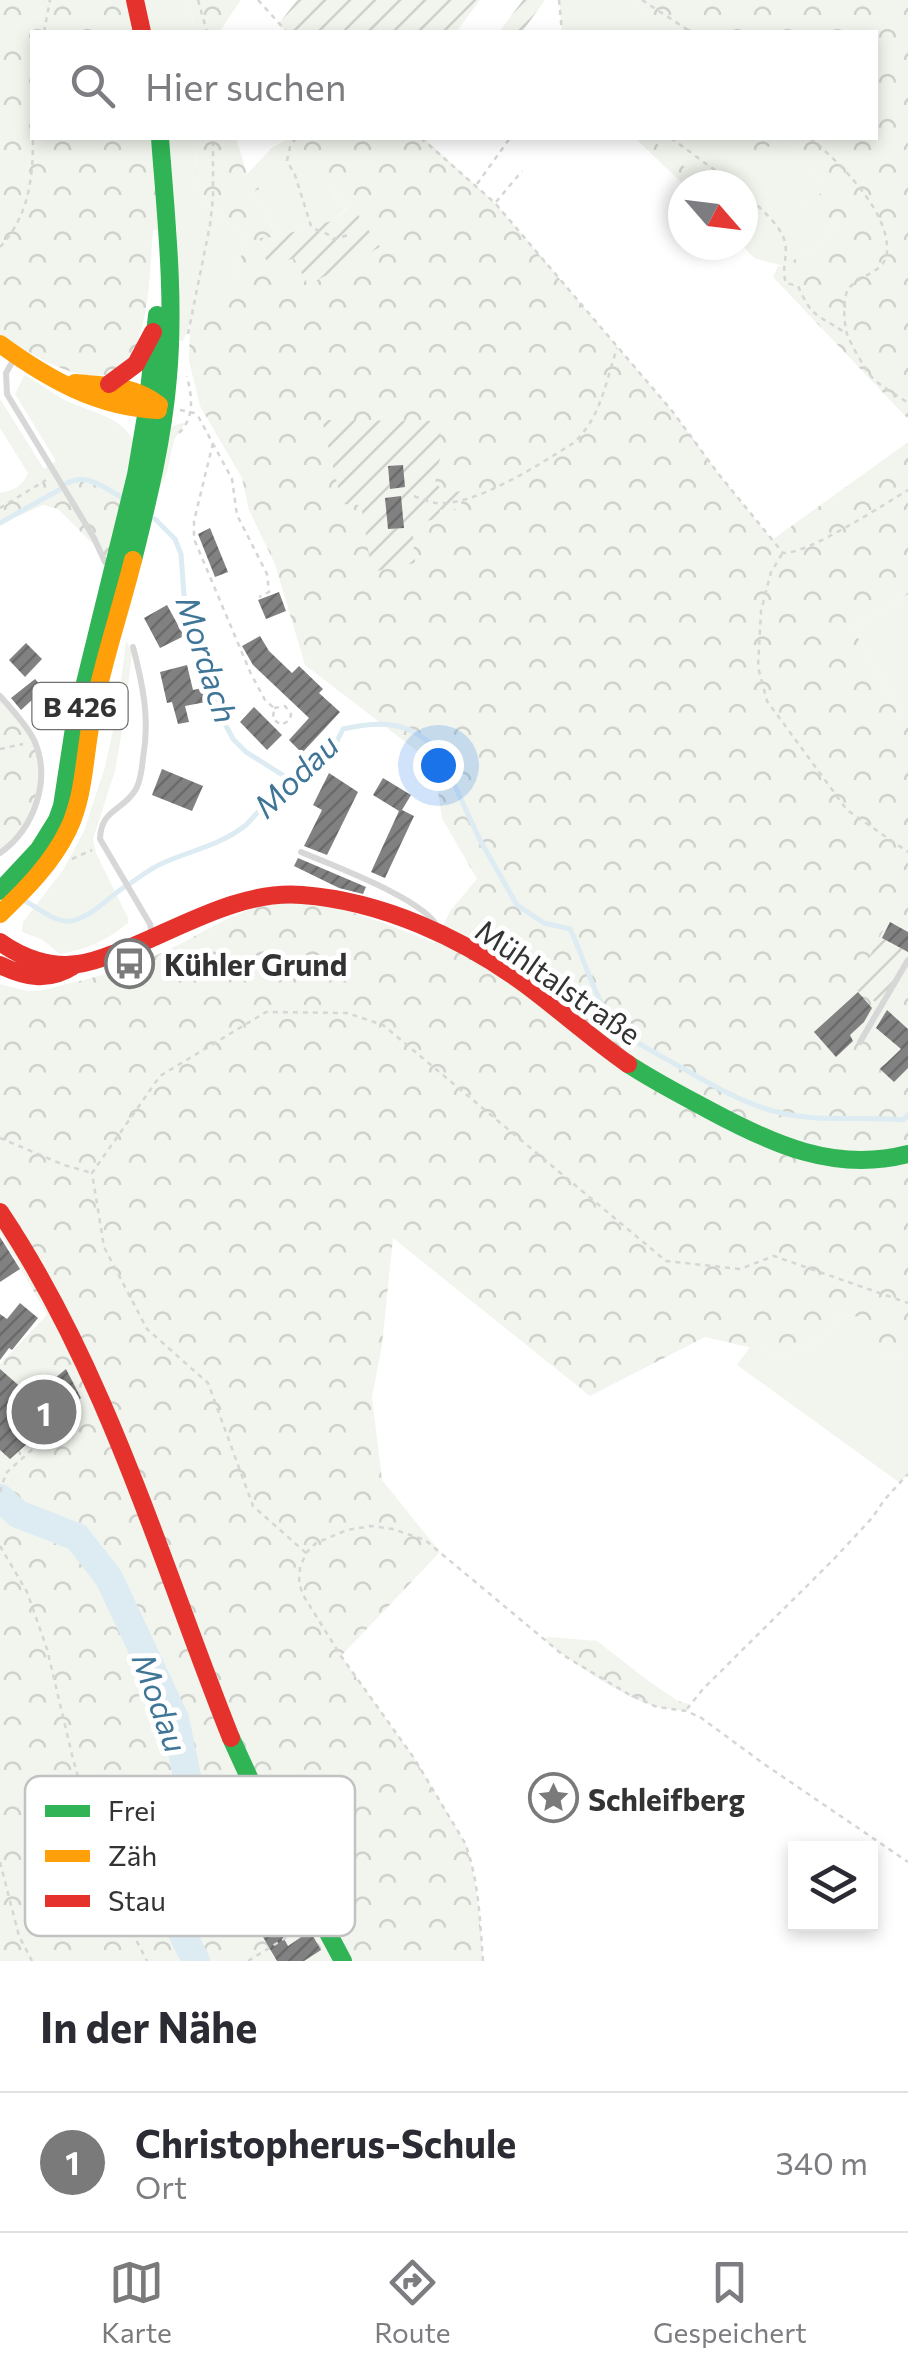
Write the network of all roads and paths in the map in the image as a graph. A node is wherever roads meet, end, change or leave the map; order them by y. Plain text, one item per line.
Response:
1 (50, 0) edge
2 (135, 0) edge
3 (198, 0) edge
4 (258, 0) edge
5 (559, 0) edge
6 (642, 0) edge
7 (44, 30) edge
8 (142, 30) edge
9 (206, 30) edge
10 (285, 30) edge
11 (562, 30) edge
12 (687, 30) edge
13 (33, 140) edge
14 (160, 140) edge
15 (213, 140) edge
16 (295, 140) edge
17 (423, 140) edge
18 (509, 140) edge
19 (674, 140) edge
20 (812, 140) edge
21 (715, 170) edge
22 (522, 171) dead end
23 (477, 186) junction
24 (495, 203) junction
25 (758, 207) edge
26 (165, 230) junction
27 (349, 235) dead end
28 (0, 248) edge
29 (156, 327) junction
30 (848, 334) junction
31 (187, 340) dead end
32 (0, 344) edge
33 (617, 346) junction
34 (16, 356) junction
35 (184, 367) dead end
36 (55, 379) junction
37 (109, 384) junction
38 (908, 403) edge
39 (153, 405) junction
40 (190, 412) junction
41 (213, 443) junction
42 (56, 474) junction
43 (908, 490) edge
44 (414, 496) dead end
45 (0, 508) edge
46 (783, 553) junction
47 (118, 562) junction
48 (259, 597) dead end
49 (133, 647) dead end
50 (0, 696) edge
51 (274, 708) dead end
52 (36, 744) junction
53 (0, 749) edge
54 (102, 842) junction
55 (301, 852) dead end
56 (908, 852) edge
57 (0, 853) edge
58 (71, 860) dead end
59 (2, 890) edge
60 (1, 913) edge
61 (151, 931) junction
62 (440, 934) junction
63 (0, 942) edge
64 (908, 960) edge
65 (0, 965) edge
66 (75, 965) junction
67 (860, 1042) dead end
68 (0, 1138) edge
69 (908, 1154) edge
70 (92, 1173) junction
71 (0, 1212) edge
72 (908, 1303) edge
73 (46, 1426) dead end
74 (42, 1441) joint
75 (908, 1474) edge
76 (0, 1492) edge
77 (0, 1546) edge
78 (306, 1553) junction
79 (686, 1711) junction
80 (78, 1776) edge
81 (247, 1776) edge
82 (0, 1862) edge
83 (908, 1862) edge
84 (134, 1936) edge
85 (330, 1936) edge
86 (287, 1937) dead end
87 (32, 1961) edge
88 (147, 1961) edge
89 (248, 1961) edge
90 (343, 1961) edge
91 (483, 1961) edge

1 - 7 path
2 - 8 main road
3 - 9 path
4 - 10 path
5 - 11 path
6 - 12 path
13 - 28 path
14 - 26 main road, B 426
15 - 31 path
16 - 27 path
17 - 23 path
18 - 23 path
19 - 21 path
20 - 30 path
22 - 24 path
23 - 24 path
24 - 33 path
25 - 30 path
26 - 29 main road, B 426
26 - 39 main road, B 426
29 - 37 main road
29 - 39 main road, B 426
30 - 38 path
32 - 34 main road
33 - 44 path
33 - 46 path
34 - 36 main road
34 - 42 lane
35 - 40 path
36 - 37 main road
36 - 39 main road
37 - 39 main road
39 - 40 path
39 - 47 main road, B 426
40 - 41 path
41 - 48 path
41 - 51 path
42 - 45 path
42 - 47 lane
43 - 46 path
46 - 56 path
47 - 59 main road, B 426
47 - 60 main road, B 426
49 - 54 lane
50 - 52 lane
52 - 53 path
52 - 57 lane
54 - 58 path
54 - 61 lane
55 - 62 lane
61 - 62 main road, Mühltalstraße
61 - 66 main road, Mühltalstraße
62 - 69 main road, Mühltalstraße
63 - 66 main road, Mühltalstraße
64 - 67 lane
65 - 66 main road
68 - 70 path
70 - 72 path
70 - 78 path
71 - 81 main road
73 - 74 lane
74 - 76 path
75 - 79 path
77 - 80 path
78 - 79 path
78 - 91 path
79 - 83 path
82 - 87 path
84 - 88 path
85 - 90 main road
86 - 89 path

